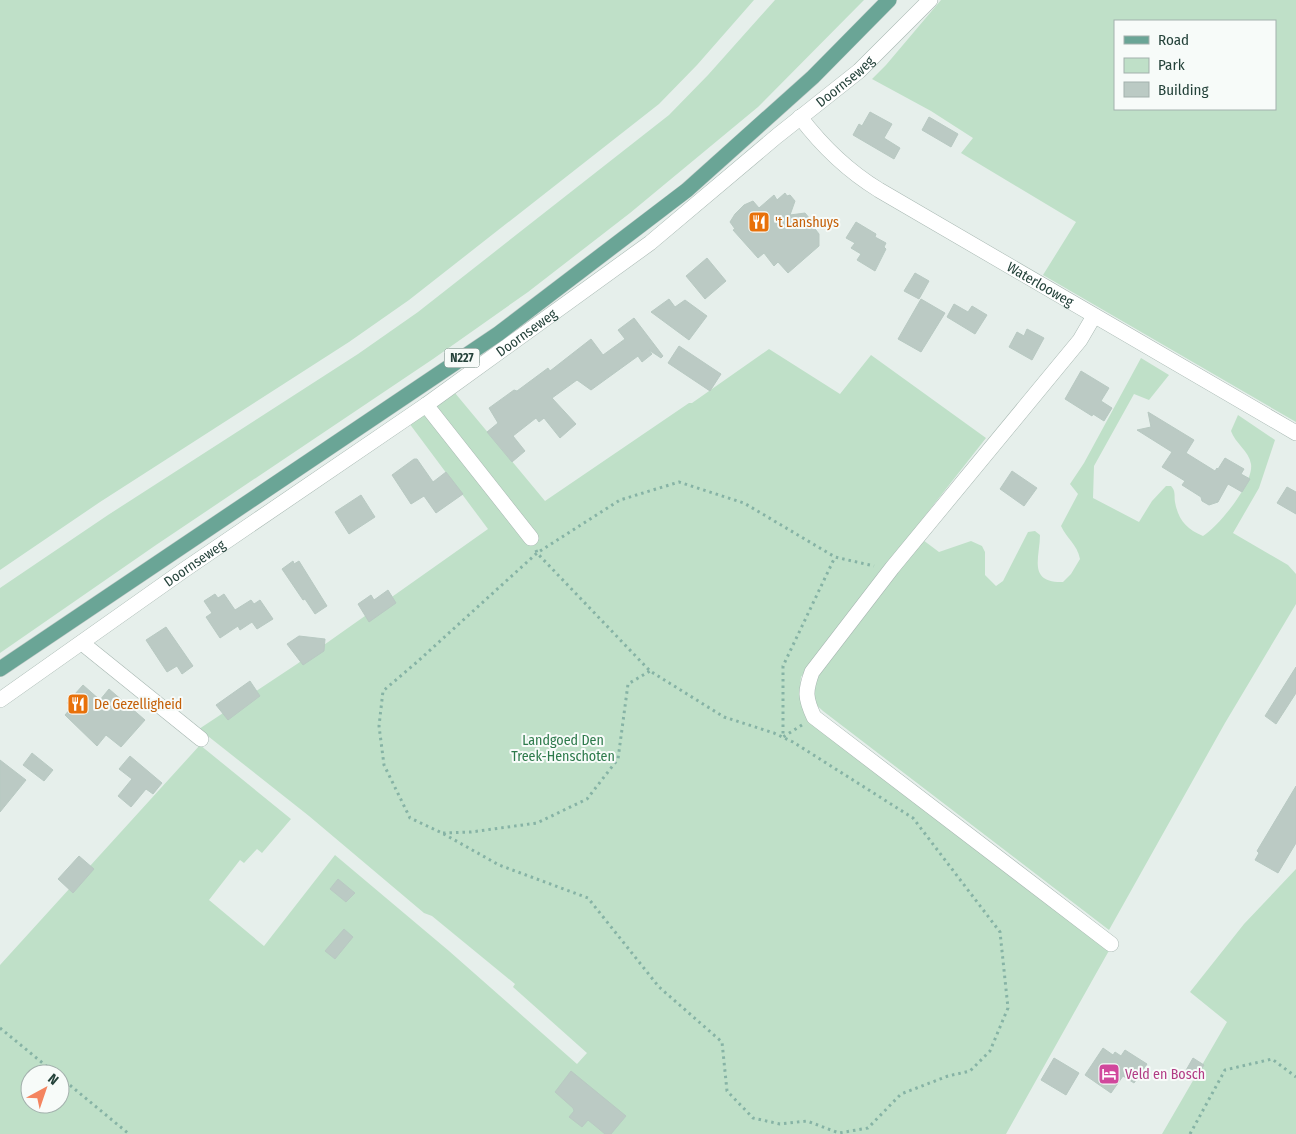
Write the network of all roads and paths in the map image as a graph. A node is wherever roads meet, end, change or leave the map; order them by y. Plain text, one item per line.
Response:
1 (889, 0) edge
2 (930, 0) edge
3 (800, 117) junction
4 (1094, 316) junction
5 (426, 405) junction
6 (1296, 433) edge
7 (531, 538) dead end
8 (537, 553) junction
9 (835, 557) junction
10 (892, 568) junction
11 (82, 643) junction
12 (0, 670) edge
13 (650, 671) junction
14 (0, 700) edge
15 (814, 717) junction
16 (783, 737) junction
17 (201, 738) dead end
18 (442, 833) junction
19 (1111, 944) dead end
20 (0, 1028) edge
21 (44, 1064) edge
22 (1296, 1077) edge
23 (70, 1086) edge
24 (129, 1134) edge
25 (1190, 1134) edge

1 - 12 main road, Doornseweg / N227
2 - 3 street, Doornseweg
3 - 4 street, Waterlooweg
3 - 5 street, Doornseweg
4 - 6 street, Waterlooweg
4 - 10 street
5 - 7 street
5 - 11 street, Doornseweg
8 - 9 path
8 - 13 path
8 - 18 path
9 - 10 path
9 - 16 path
10 - 15 street
11 - 14 street, Doornseweg
11 - 17 street
13 - 16 path
13 - 18 path
15 - 16 path
15 - 19 street
16 - 18 path
20 - 21 path
22 - 25 path
23 - 24 path

